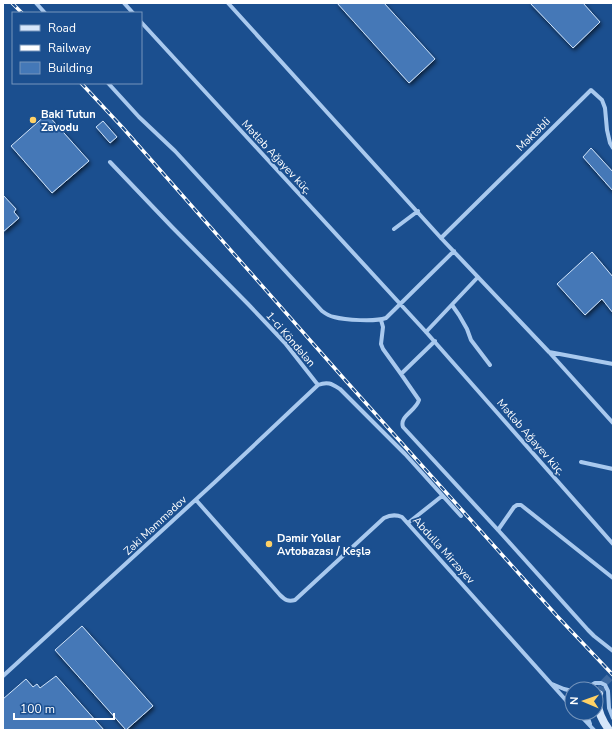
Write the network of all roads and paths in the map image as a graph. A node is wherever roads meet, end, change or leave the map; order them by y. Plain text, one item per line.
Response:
1 (36, 3) edge
2 (124, 3) edge
3 (228, 3) edge
4 (44, 12) edge
5 (132, 12) edge
6 (142, 23) edge
7 (109, 84) edge
8 (613, 148) edge
9 (110, 162) dead end
10 (418, 212) junction
11 (394, 229) dead end
12 (442, 238) junction
13 (454, 251) junction
14 (478, 277) junction
15 (400, 304) junction
16 (452, 305) junction
17 (381, 320) junction
18 (426, 332) junction
19 (435, 341) junction
20 (549, 352) junction
21 (613, 364) edge
22 (490, 365) dead end
23 (401, 374) junction
24 (318, 385) junction
25 (613, 423) edge
26 (581, 462) dead end
27 (613, 468) edge
28 (442, 496) junction
29 (196, 500) junction
30 (461, 516) dead end
31 (408, 523) junction
32 (498, 530) junction
33 (613, 544) edge
34 (613, 578) edge
35 (613, 651) edge
36 (3, 676) edge
37 (550, 683) junction
38 (604, 685) edge
39 (564, 689) edge
40 (564, 698) edge
41 (613, 718) edge
42 (585, 721) edge
43 (588, 721) edge
44 (603, 721) edge
45 (590, 726) junction
46 (594, 730) edge
47 (609, 730) edge

1 - 4 street
2 - 5 street
3 - 10 street
6 - 15 street, Mətləb Ağayev küç.
7 - 17 street
8 - 12 street, Məktəbli
9 - 24 street, 1-ci Köndələn
10 - 11 street
10 - 12 street
12 - 13 street
13 - 14 street
13 - 15 street
14 - 16 street
14 - 20 street
15 - 17 street
15 - 18 street, Mətləb Ağayev küç.
16 - 18 street
16 - 22 street
17 - 23 street
18 - 19 street, Mətləb Ağayev küç.
19 - 23 street
19 - 33 street, Mətləb Ağayev küç.
20 - 21 street
20 - 25 street
23 - 32 street
24 - 28 street
24 - 29 street, Zəki Məmmədov
26 - 27 street, Mətləb Ağayev küç.
28 - 30 street
28 - 31 street
29 - 31 street, Abdulla Mirzəyev
29 - 36 street, Zəki Məmmədov
31 - 37 street, Abdulla Mirzəyev
32 - 34 street
32 - 35 street
37 - 39 street
37 - 40 street, Abdulla Mirzəyev
38 - 41 street
42 - 45 street
43 - 45 street
44 - 47 street
45 - 46 street

